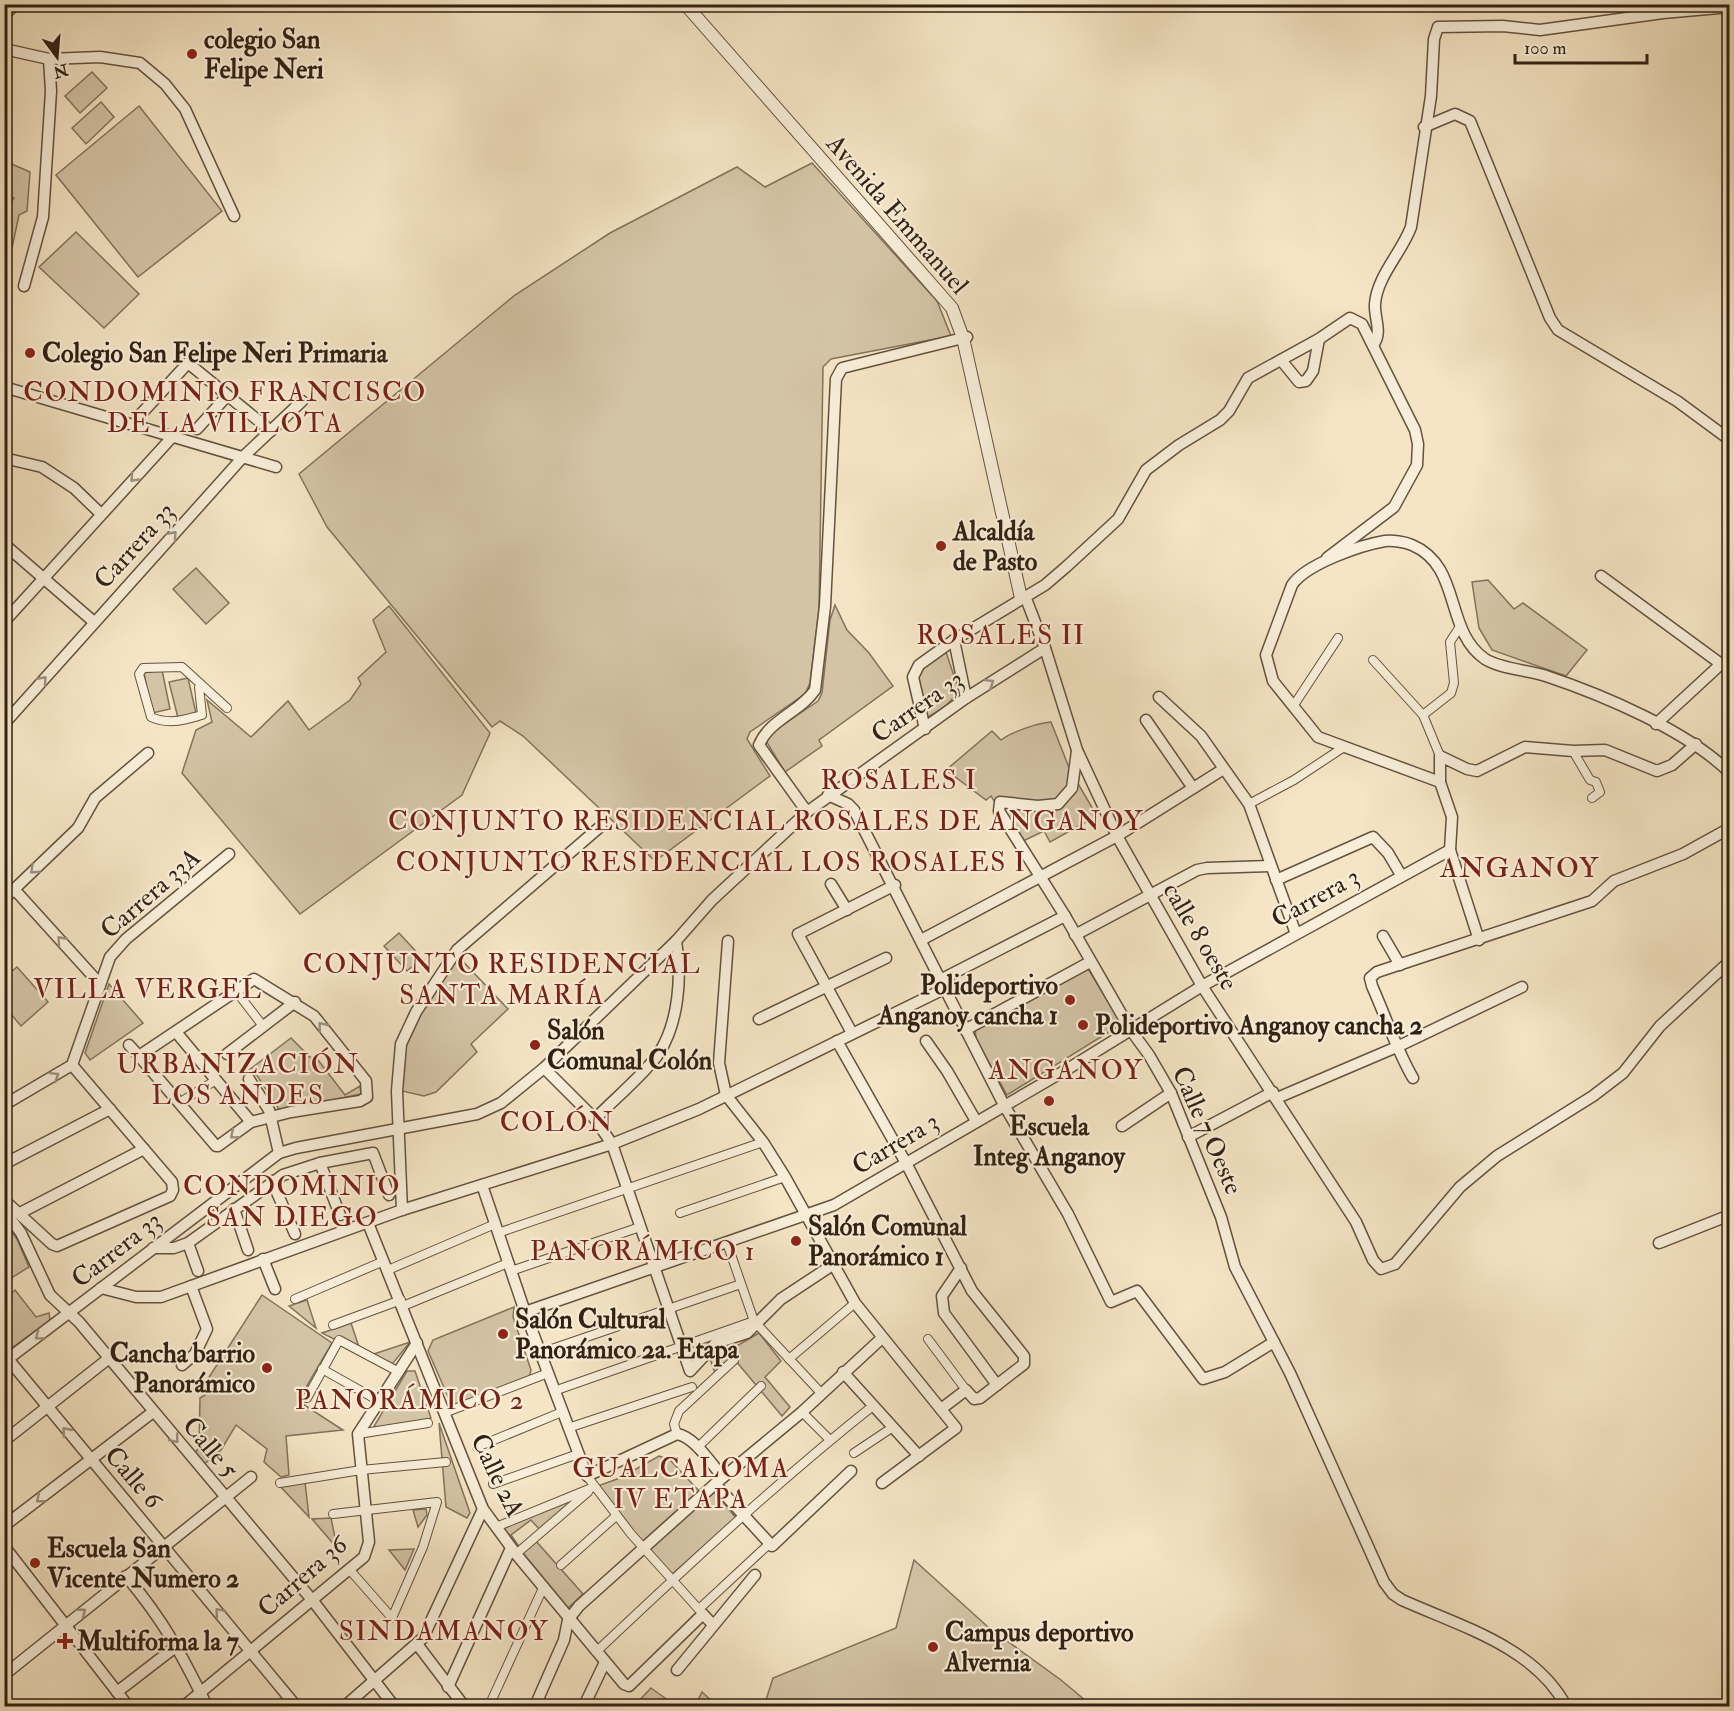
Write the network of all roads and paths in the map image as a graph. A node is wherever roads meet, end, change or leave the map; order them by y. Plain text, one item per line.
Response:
1 (13, 4) edge
2 (685, 4) edge
3 (694, 4) edge
4 (1730, 7) edge
5 (4, 12) edge
6 (4, 49) edge
7 (49, 59) junction
8 (1425, 127) junction
9 (234, 216) dead end
10 (24, 286) dead end
11 (965, 338) junction
12 (1319, 339) junction
13 (1374, 345) junction
14 (1281, 360) junction
15 (4, 387) edge
16 (227, 396) junction
17 (302, 400) dead end
18 (141, 414) dead end
19 (196, 429) dead end
20 (271, 431) junction
21 (174, 435) junction
22 (1730, 440) edge
23 (243, 457) junction
24 (4, 458) edge
25 (276, 467) dead end
26 (101, 514) junction
27 (4, 543) edge
28 (1328, 560) junction
29 (1601, 576) dead end
30 (44, 577) junction
31 (1023, 597) junction
32 (4, 622) edge
33 (94, 622) junction
34 (1459, 628) junction
35 (1338, 638) dead end
36 (954, 640) junction
37 (1045, 648) junction
38 (1374, 660) dead end
39 (1726, 665) edge
40 (205, 688) junction
41 (1159, 696) dead end
42 (966, 698) junction
43 (1294, 705) junction
44 (227, 708) dead end
45 (1424, 715) junction
46 (1146, 720) dead end
47 (4, 724) edge
48 (1656, 724) junction
49 (925, 729) junction
50 (1696, 744) junction
51 (1344, 747) junction
52 (1077, 750) junction
53 (1573, 751) junction
54 (148, 753) dead end
55 (1440, 756) junction
56 (1222, 770) junction
57 (1730, 773) edge
58 (1440, 782) junction
59 (1193, 788) junction
60 (828, 795) junction
61 (1592, 798) dead end
62 (1250, 804) junction
63 (807, 812) junction
64 (602, 826) dead end
65 (1730, 828) edge
66 (1117, 836) junction
67 (1450, 850) junction
68 (229, 854) dead end
69 (1270, 866) junction
70 (1401, 875) junction
71 (1038, 877) junction
72 (1276, 880) junction
73 (831, 884) dead end
74 (895, 885) junction
75 (14, 888) junction
76 (1150, 895) junction
77 (4, 899) edge
78 (847, 910) junction
79 (1065, 916) junction
80 (1296, 934) junction
81 (1075, 935) junction
82 (1383, 936) dead end
83 (921, 940) junction
84 (1479, 940) junction
85 (676, 941) junction
86 (728, 941) dead end
87 (886, 958) dead end
88 (1730, 961) edge
89 (1090, 962) junction
90 (1400, 965) junction
91 (100, 984) junction
92 (942, 984) junction
93 (828, 986) junction
94 (1202, 986) junction
95 (1522, 987) dead end
96 (236, 991) junction
97 (295, 1002) junction
98 (759, 1019) dead end
99 (264, 1026) junction
100 (1130, 1029) junction
101 (965, 1030) junction
102 (176, 1032) junction
103 (852, 1033) junction
104 (837, 1041) junction
105 (926, 1041) dead end
106 (129, 1045) dead end
107 (1399, 1046) junction
108 (227, 1054) dead end
109 (139, 1056) junction
110 (72, 1065) junction
111 (544, 1068) junction
112 (1413, 1078) dead end
113 (249, 1079) dead end
114 (216, 1080) junction
115 (1171, 1093) junction
116 (726, 1095) junction
117 (1275, 1095) junction
118 (180, 1103) junction
119 (4, 1105) edge
120 (1004, 1105) junction
121 (110, 1109) junction
122 (271, 1116) junction
123 (595, 1119) junction
124 (976, 1121) junction
125 (251, 1122) junction
126 (1122, 1126) dead end
127 (399, 1130) junction
128 (1188, 1137) junction
129 (762, 1142) junction
130 (612, 1144) junction
131 (144, 1149) junction
132 (279, 1153) junction
133 (320, 1163) junction
134 (906, 1163) junction
135 (4, 1164) edge
136 (785, 1177) junction
137 (272, 1181) junction
138 (482, 1185) junction
139 (627, 1188) junction
140 (389, 1195) dead end
141 (4, 1200) edge
142 (234, 1209) junction
143 (4, 1210) edge
144 (402, 1210) junction
145 (680, 1213) dead end
146 (20, 1214) junction
147 (340, 1215) dead end
148 (1730, 1215) edge
149 (807, 1216) junction
150 (368, 1223) junction
151 (640, 1227) junction
152 (497, 1229) junction
153 (295, 1234) dead end
154 (727, 1242) junction
155 (188, 1243) junction
156 (1659, 1243) dead end
157 (153, 1248) junction
158 (248, 1251) dead end
159 (263, 1259) junction
160 (834, 1264) junction
161 (386, 1266) junction
162 (654, 1266) junction
163 (510, 1267) junction
164 (961, 1268) junction
165 (198, 1271) dead end
166 (741, 1284) junction
167 (191, 1286) junction
168 (101, 1288) junction
169 (274, 1289) dead end
170 (295, 1299) dead end
171 (402, 1303) junction
172 (855, 1303) junction
173 (669, 1310) junction
174 (525, 1312) junction
175 (70, 1313) junction
176 (755, 1324) junction
177 (333, 1325) dead end
178 (882, 1338) junction
179 (928, 1340) dead end
180 (1274, 1342) junction
181 (417, 1343) junction
182 (682, 1348) junction
183 (540, 1353) junction
184 (108, 1359) junction
185 (789, 1359) junction
186 (6, 1360) edge
187 (734, 1360) dead end
188 (182, 1365) dead end
189 (322, 1369) junction
190 (690, 1371) junction
191 (399, 1372) junction
192 (843, 1372) junction
193 (548, 1373) junction
194 (997, 1385) junction
195 (761, 1386) dead end
196 (692, 1387) junction
197 (966, 1390) junction
198 (554, 1391) junction
199 (821, 1393) junction
200 (693, 1397) junction
201 (307, 1398) dead end
202 (380, 1401) junction
203 (874, 1405) junction
204 (47, 1407) junction
205 (941, 1408) junction
206 (562, 1412) junction
207 (802, 1412) junction
208 (153, 1413) junction
209 (444, 1413) junction
210 (428, 1423) dead end
211 (893, 1426) junction
212 (568, 1428) junction
213 (358, 1434) junction
214 (677, 1434) junction
215 (830, 1440) junction
216 (4, 1441) edge
217 (477, 1447) dead end
218 (697, 1448) junction
219 (854, 1453) dead end
220 (578, 1454) junction
221 (919, 1456) junction
222 (90, 1460) junction
223 (446, 1462) dead end
224 (361, 1470) junction
225 (851, 1471) dead end
226 (587, 1476) junction
227 (251, 1477) dead end
228 (719, 1481) junction
229 (280, 1483) dead end
230 (882, 1483) dead end
231 (493, 1484) dead end
232 (594, 1487) junction
233 (225, 1499) junction
234 (483, 1509) junction
235 (364, 1511) junction
236 (333, 1514) dead end
237 (616, 1516) junction
238 (745, 1517) junction
239 (4, 1526) edge
240 (496, 1527) junction
241 (769, 1544) junction
242 (164, 1545) junction
243 (4, 1546) edge
244 (643, 1548) junction
245 (513, 1551) junction
246 (561, 1565) dead end
247 (349, 1569) junction
248 (754, 1575) dead end
249 (126, 1576) junction
250 (672, 1580) junction
251 (543, 1588) junction
252 (313, 1601) junction
253 (701, 1612) junction
254 (568, 1620) junction
255 (66, 1625) junction
256 (713, 1625) junction
257 (417, 1644) junction
258 (178, 1645) junction
259 (250, 1649) junction
260 (596, 1652) junction
261 (605, 1662) junction
262 (677, 1670) dead end
263 (4, 1675) edge
264 (374, 1682) junction
265 (448, 1687) junction
266 (200, 1691) junction
267 (117, 1692) junction
268 (539, 1705) edge
269 (128, 1707) edge
270 (184, 1707) edge
271 (207, 1707) edge
272 (296, 1707) edge
273 (345, 1707) edge
274 (394, 1707) edge
275 (464, 1707) edge
276 (489, 1707) edge
277 (584, 1707) edge
278 (1566, 1707) edge

1 - 5 main road
2 - 11 street, Avenida Emmanuel
3 - 11 street, Avenida Emmanuel
4 - 8 street
6 - 7 street
7 - 9 street
7 - 10 street
8 - 13 street
8 - 22 street
11 - 31 street, Avenida Emmanuel
11 - 63 street
12 - 13 street
12 - 14 street
12 - 14 street
13 - 28 street
14 - 31 street
15 - 21 street
16 - 18 street
16 - 19 street
16 - 20 street
17 - 20 street, Carrera 33
20 - 23 street, Carrera 33
21 - 23 street
21 -> 26 street
23 - 25 street
33 -> 23 street, Carrera 33
24 - 26 street
26 - 30 street
27 - 30 street
28 - 34 street
28 - 43 street
29 - 39 street
30 - 32 street
30 - 33 street
31 - 36 street
31 - 37 street, calle 8 oeste
47 -> 33 street, Carrera 33
34 - 45 street
34 - 48 street
35 - 43 street
36 - 42 street
36 - 49 street
42 -> 37 street, Carrera 33
37 - 52 street, calle 8 oeste
38 - 45 street
39 - 48 street
40 - 40 street
40 - 44 street
41 - 56 street
42 - 49 street, Carrera 33
43 - 51 street
45 - 55 street
46 - 59 street
48 - 50 street
49 - 60 street, Carrera 33
50 - 53 street
50 - 57 street
51 - 58 street
51 - 62 street
52 - 66 street, calle 8 oeste
52 - 71 street, Calle 7 Oeste
53 - 55 street
53 - 61 street
54 -> 75 street
55 - 58 street
56 - 59 street
56 - 62 street
58 - 67 street
59 - 66 street
60 - 63 street, Carrera 33
60 - 74 street
62 - 69 street
63 - 85 street, Carrera 33
64 - 127 street
65 - 84 street
66 - 71 street
66 - 76 street, calle 8 oeste
67 - 70 street, Carrera 3
67 - 84 street
68 - 91 street, Carrera 33A
69 - 72 street
69 - 76 street
70 - 72 street
70 - 80 street, Carrera 3
71 - 79 street, Calle 7 Oeste
71 - 83 street
72 - 80 street
73 - 78 street
74 - 78 street
74 - 83 street
75 - 77 street
91 -> 75 street
76 - 81 street
76 - 94 street, calle 8 oeste
78 - 93 street
79 - 81 street, Calle 7 Oeste
79 - 92 street
80 - 94 street, Carrera 3
81 - 89 street, Calle 7 Oeste
82 - 90 street
83 - 92 street
84 - 90 street
85 - 111 street, Carrera 33
85 - 123 street
86 - 116 street
87 - 93 street
88 - 117 street, calle 8 oeste
89 - 100 street, Calle 7 Oeste
89 - 101 street
90 - 107 street
91 - 110 street, Carrera 33A
92 - 101 street
92 - 103 street
93 - 98 street
93 - 103 street
94 - 100 street, Carrera 3
94 - 117 street, calle 8 oeste
95 - 107 street
96 - 97 street
96 - 99 street
96 - 102 street
97 - 99 street
122 -> 97 street
99 - 108 street
100 - 115 street, Calle 7 Oeste
100 - 120 street, Carrera 3
101 - 120 street
102 - 109 street
102 - 114 street
103 - 104 street
104 - 116 street
104 - 134 street
105 - 124 street
106 - 109 street
107 - 112 street
107 - 117 street
109 - 118 street
119 -> 110 street
110 - 121 street
111 - 123 street
111 - 127 street, Carrera 33
113 - 122 street
114 - 118 street
114 - 125 street
115 - 126 street
115 - 128 street, Calle 7 Oeste
116 - 129 street
116 - 130 street
117 - 128 street
125 -> 118 street
120 - 124 street, Carrera 3
120 - 180 street
121 - 131 street
121 - 135 street
122 - 125 street
122 - 132 street
123 - 130 street
124 - 134 street, Carrera 3
127 - 132 street, Carrera 33
127 - 144 street
128 - 180 street, Calle 7 Oeste
129 - 136 street
129 - 139 street
130 - 138 street
130 - 139 street
131 - 146 street
131 - 146 street
132 - 157 street, Carrera 33
133 - 137 street
133 - 140 street
133 - 147 street
134 - 149 street, Carrera 3
134 - 164 street
136 - 145 street
136 - 149 street
137 - 142 street
137 - 153 street
138 - 144 street
138 - 152 street
139 - 151 street
139 - 152 street
141 - 146 street
142 - 155 street
142 - 158 street
143 - 175 street, Calle 5
144 - 150 street
148 - 156 street
149 - 154 street, Carrera 3
149 - 160 street
150 - 159 street
150 - 161 street, Calle 2A
151 - 162 street
151 - 163 street
152 - 161 street
152 - 163 street
154 - 162 street, Carrera 3
154 - 166 street
155 - 157 street
155 - 165 street
157 - 168 street, Carrera 33
159 - 167 street
159 - 169 street
160 - 172 street
160 - 176 street
161 - 170 street
161 - 171 street, Calle 2A
162 - 173 street
162 - 174 street, Carrera 3
163 - 171 street
163 - 174 street
164 - 194 street
164 - 194 street
166 - 173 street
166 - 176 street
167 - 168 street
167 - 188 street
168 - 175 street, Carrera 33
171 - 177 street
171 - 181 street, Calle 2A
172 - 178 street
172 - 185 street
173 - 182 street
173 - 183 street
174 - 183 street
175 - 184 street, Calle 5
175 -> 186 street, Carrera 33
176 - 182 street
176 - 185 street
176 - 190 street
178 - 192 street
178 - 205 street
179 - 197 street
180 - 278 street, Calle 7 Oeste
181 - 191 street
181 - 209 street, Calle 2A
182 - 190 street
182 - 198 street
183 - 193 street
184 - 204 street
184 - 208 street, Calle 5
185 - 199 street
186 - 204 street, Calle 6
187 - 200 street
189 - 191 street
189 - 201 street
189 - 202 street
190 - 196 street
191 - 202 street
192 - 199 street
192 - 203 street
193 - 198 street
193 - 209 street
194 - 197 street
195 - 218 street
196 - 200 street
196 - 212 street
197 - 205 street
198 - 206 street
199 - 207 street
200 - 214 street
202 - 213 street
203 - 211 street
203 - 215 street
204 - 216 street
222 -> 204 street, Calle 6
205 - 221 street
206 - 212 street
206 - 217 street
207 - 215 street
207 - 228 street
208 - 222 street
208 -> 233 street, Calle 5
209 - 234 street, Calle 2A
210 - 213 street
211 - 219 street
211 - 221 street
212 - 220 street
213 - 224 street
214 - 218 street
214 - 226 street
215 - 238 street
218 - 228 street
220 - 226 street
220 - 231 street
221 - 230 street
222 -> 239 street
222 - 242 street, Calle 6
223 - 224 street
224 - 229 street
224 - 235 street
225 - 241 street
226 - 232 street
227 - 233 street
228 - 238 street
228 - 244 street
232 - 237 street
232 - 240 street
232 - 245 street
233 - 242 street
233 - 252 street, Calle 5
234 - 240 street, Calle 2A
234 - 257 street
235 - 236 street
235 - 247 street, Carrera 36
235 - 247 street
237 - 244 street
237 - 246 street
238 - 241 street
238 - 250 street
240 - 245 street, Calle 2A
241 - 253 street
242 - 249 street
259 -> 242 street, Calle 6
243 - 255 street
244 - 250 street
244 - 254 street
245 - 251 street, Calle 2A
245 - 265 street
247 - 252 street, Carrera 36
248 - 256 street
255 -> 249 street
249 - 258 street
250 - 253 street
250 - 260 street
251 - 254 street, Calle 2A
251 - 276 street
252 - 259 street, Carrera 36
252 - 264 street, Calle 5
253 - 256 street
253 - 261 street, Calle 2A
254 - 260 street, Calle 2A
254 - 268 street
255 - 263 street
255 - 267 street
256 - 262 street
257 - 264 street
257 - 265 street
258 - 266 street
258 - 267 street
259 - 266 street, Carrera 36
259 - 272 street, Calle 6
260 - 261 street, Calle 2A
261 - 277 street
264 - 273 street
264 - 274 street, Calle 5
265 - 275 street
266 - 270 street, Carrera 36
266 - 271 street
267 - 269 street

